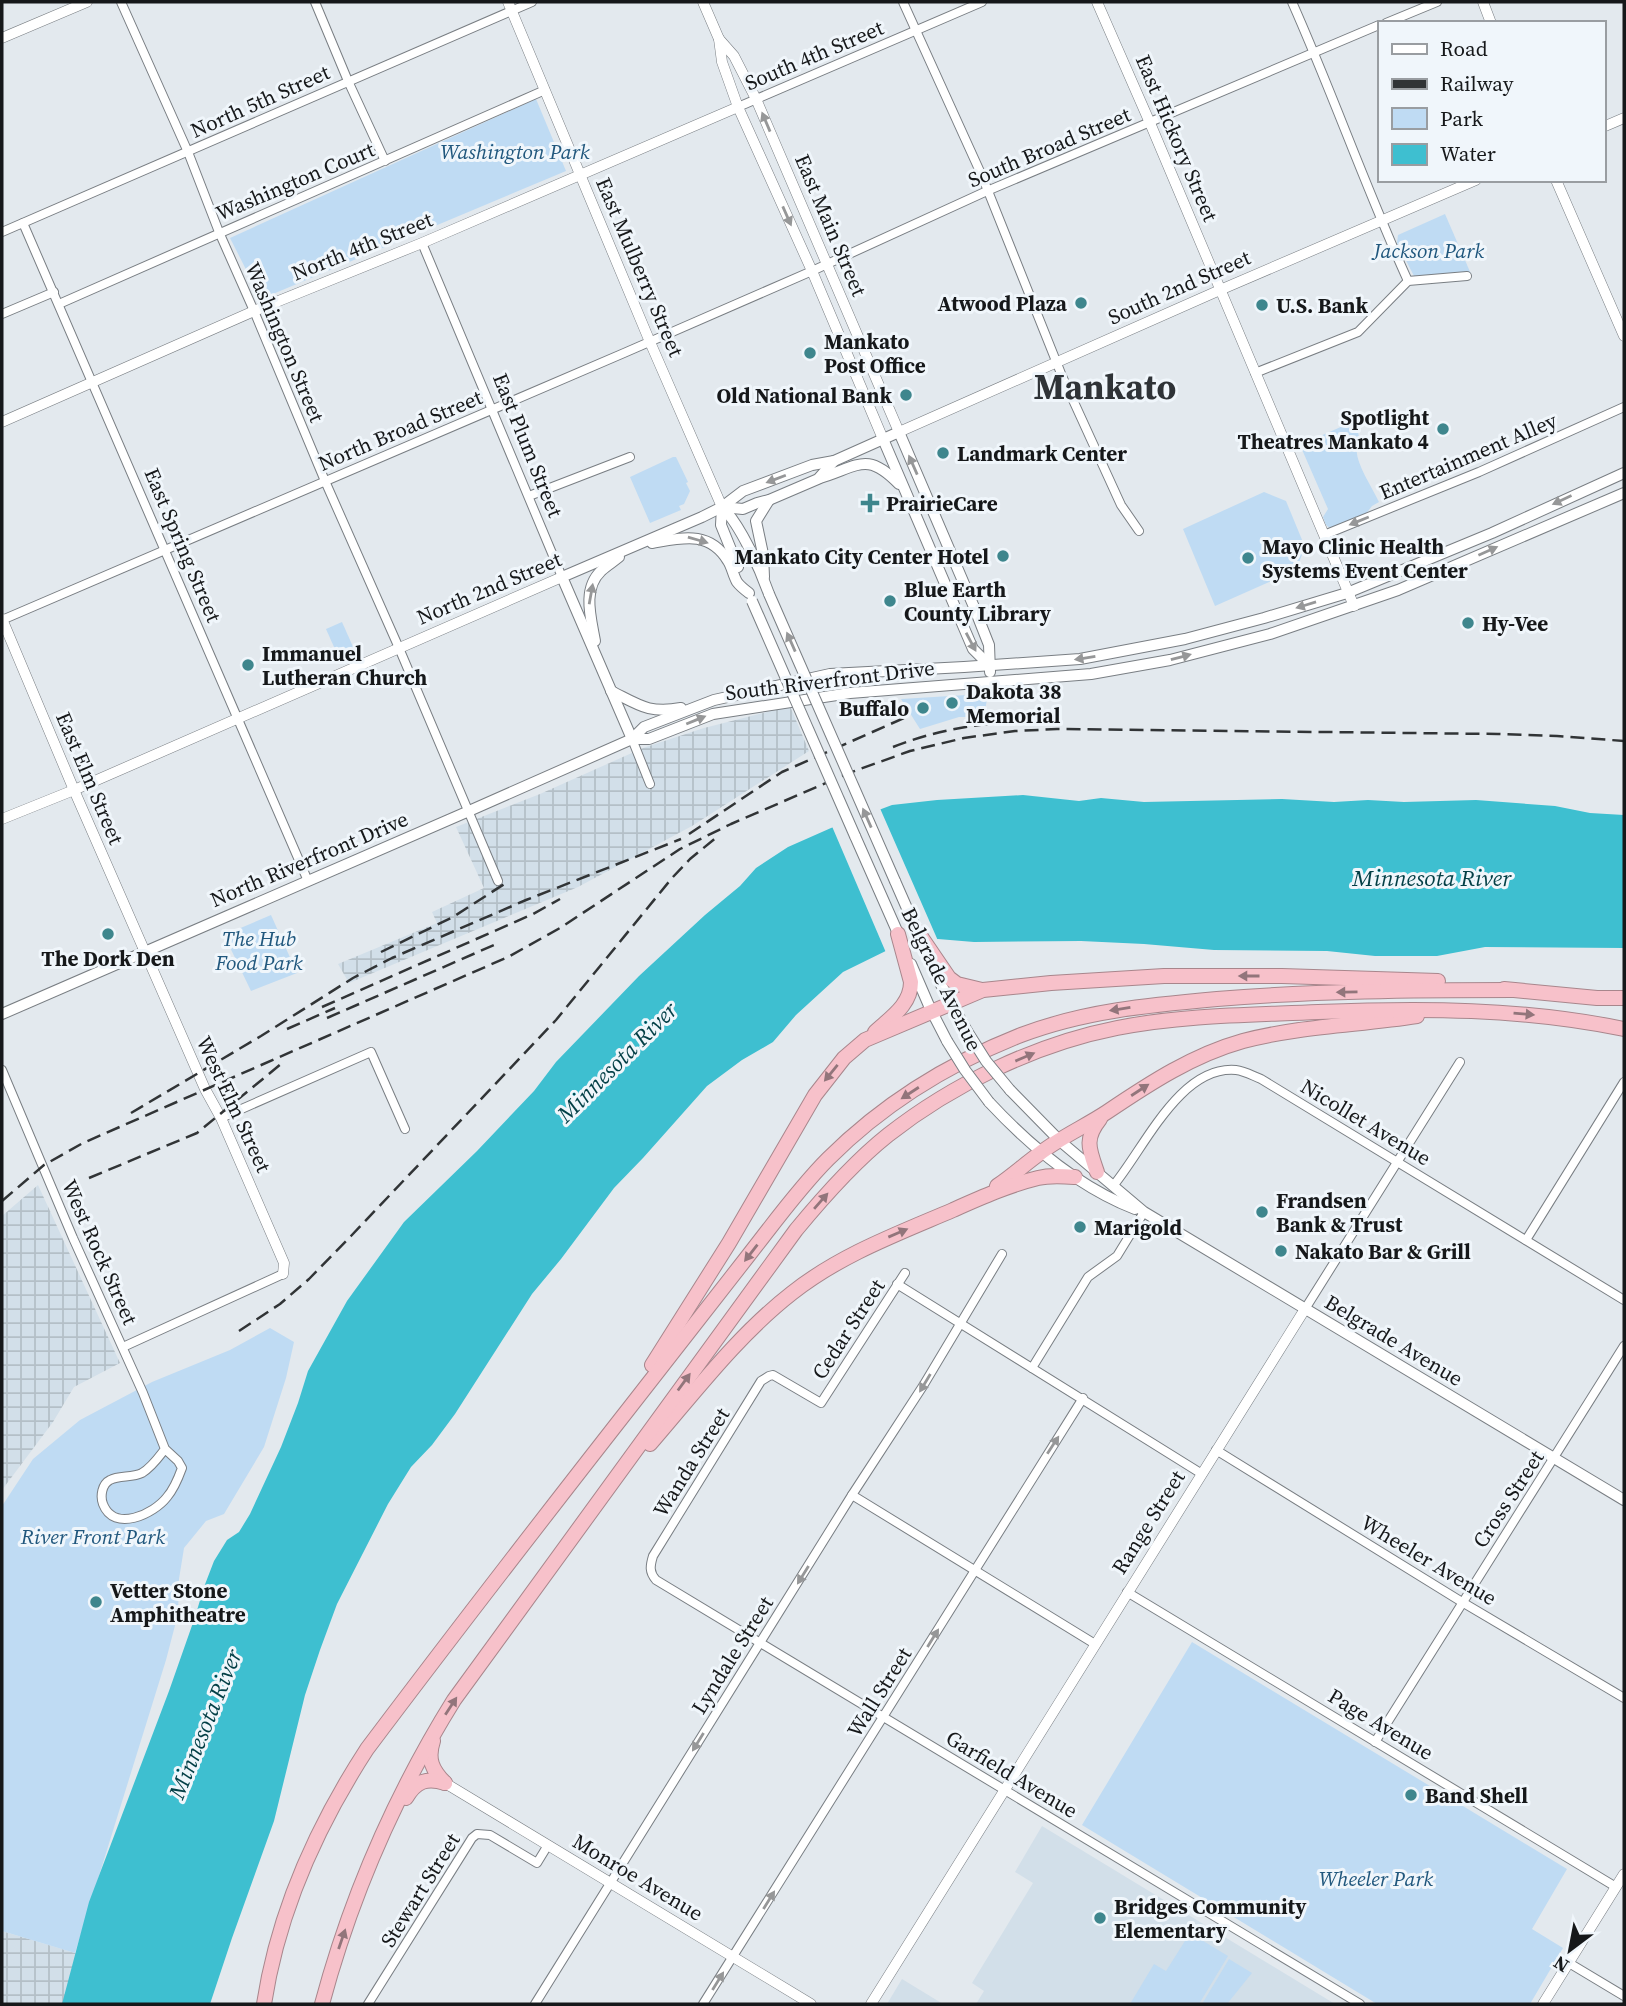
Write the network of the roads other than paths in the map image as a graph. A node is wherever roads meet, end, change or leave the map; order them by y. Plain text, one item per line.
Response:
1 (88, 2) edge
2 (121, 2) edge
3 (315, 2) edge
4 (532, 2) edge
5 (703, 2) edge
6 (903, 2) edge
7 (982, 2) edge
8 (1097, 2) edge
9 (1292, 2) edge
10 (1437, 2) edge
11 (1483, 2) edge
12 (510, 6) edge
13 (1391, 21) edge
14 (1491, 21) edge
15 (1378, 25) edge
16 (916, 30) junction
17 (2, 38) edge
18 (719, 39) junction
19 (1314, 52) junction
20 (348, 81) junction
21 (545, 90) junction
22 (756, 99) junction
23 (738, 107) junction
24 (1624, 118) edge
25 (1150, 123) junction
26 (1605, 126) edge
27 (188, 152) junction
28 (385, 161) junction
29 (580, 176) junction
30 (1471, 182) edge
31 (1557, 182) edge
32 (987, 191) junction
33 (1381, 221) junction
34 (23, 223) junction
35 (2, 232) edge
36 (219, 232) junction
37 (422, 243) junction
38 (827, 265) junction
39 (812, 271) junction
40 (1468, 276) dead end
41 (1408, 281) junction
42 (1220, 290) junction
43 (54, 292) junction
44 (59, 304) junction
45 (254, 311) junction
46 (1619, 312) edge
47 (2, 314) edge
48 (1624, 336) edge
49 (650, 342) junction
50 (1056, 362) junction
51 (1255, 373) junction
52 (93, 382) junction
53 (1624, 407) edge
54 (493, 409) junction
55 (2, 422) edge
56 (899, 432) junction
57 (883, 439) junction
58 (630, 457) dead end
59 (834, 461) junction
60 (1624, 473) edge
61 (818, 479) junction
62 (325, 481) junction
63 (905, 490) junction
64 (1624, 493) edge
65 (529, 496) junction
66 (769, 500) junction
67 (722, 507) junction
68 (1139, 531) dead end
69 (1324, 536) junction
70 (631, 547) junction
71 (166, 548) junction
72 (562, 577) junction
73 (764, 580) junction
74 (1348, 593) junction
75 (751, 597) junction
76 (1354, 606) junction
77 (2, 620) edge
78 (399, 648) junction
79 (597, 657) junction
80 (989, 665) junction
81 (992, 681) junction
82 (611, 691) junction
83 (714, 700) junction
84 (238, 719) junction
85 (632, 739) junction
86 (650, 784) dead end
87 (74, 790) junction
88 (469, 811) junction
89 (2, 819) edge
90 (308, 881) junction
91 (498, 881) dead end
92 (917, 931) joint
93 (898, 934) joint
94 (145, 951) junction
95 (939, 972) junction
96 (915, 981) junction
97 (983, 990) junction
98 (1513, 990) junction
99 (1597, 998) junction
100 (1624, 998) edge
101 (952, 1004) junction
102 (1624, 1005) edge
103 (1456, 1010) junction
104 (932, 1013) junction
105 (2, 1014) edge
106 (1624, 1029) edge
107 (865, 1040) junction
108 (1460, 1062) dead end
109 (2, 1070) edge
110 (1624, 1083) edge
111 (1105, 1113) junction
112 (221, 1118) junction
113 (405, 1129) dead end
114 (1060, 1141) junction
115 (1041, 1152) junction
116 (1398, 1162) junction
117 (1097, 1172) junction
118 (1075, 1177) junction
119 (1113, 1186) junction
120 (981, 1198) junction
121 (1144, 1212) junction
122 (1526, 1240) junction
123 (1002, 1254) dead end
124 (905, 1273) dead end
125 (283, 1274) joint
126 (897, 1284) junction
127 (1624, 1300) edge
128 (1305, 1309) junction
129 (960, 1324) junction
130 (1624, 1346) edge
131 (123, 1347) junction
132 (1032, 1368) junction
133 (769, 1376) joint
134 (1083, 1398) junction
135 (605, 1439) junction
136 (165, 1449) junction
137 (1216, 1450) junction
138 (1555, 1458) junction
139 (1202, 1474) junction
140 (852, 1495) junction
141 (1624, 1500) edge
142 (596, 1506) junction
143 (650, 1571) joint
144 (974, 1571) junction
145 (1127, 1592) junction
146 (1462, 1602) junction
147 (761, 1643) junction
148 (1094, 1644) junction
149 (1624, 1698) edge
150 (884, 1717) junction
151 (436, 1729) junction
152 (1376, 1742) junction
153 (445, 1783) junction
154 (1004, 1789) junction
155 (548, 1845) junction
156 (368, 1866) junction
157 (1624, 1874) edge
158 (609, 1883) junction
159 (1616, 1887) junction
160 (733, 1957) junction
161 (1569, 1963) junction
162 (1624, 1996) edge
163 (264, 2004) edge
164 (321, 2004) edge
165 (368, 2004) edge
166 (535, 2004) edge
167 (703, 2004) edge
168 (811, 2004) edge
169 (871, 2004) edge
170 (1360, 2004) edge
171 (1543, 2004) edge

1 - 17 street
2 - 27 street, Washington Street
3 - 20 street
4 - 12 street, North 5th Street
5 - 18 street, East Main Street
6 - 16 street
7 - 16 street, South 4th Street
8 - 25 street, East Hickory Street
9 - 19 street
10 - 13 street
11 - 14 street
12 - 20 street, North 5th Street
12 - 21 street, East Mulberry Street
15 - 19 street, South Broad Street
16 - 22 street, South 4th Street
16 - 32 street
18 - 22 street, East Main Street
18 - 23 street, East Main Street
19 - 25 street, South Broad Street
19 - 33 street
20 - 27 street, North 5th Street
20 - 28 street
21 - 28 street, Washington Court
21 - 29 street, East Mulberry Street
22 - 23 street, South 4th Street
38 -> 22 street, East Main Street
23 - 29 street, North 4th Street
23 -> 39 street, East Main Street
24 - 26 street
25 - 32 street, South Broad Street
25 - 42 street, East Hickory Street
27 - 34 street, North 5th Street
27 - 36 street, Washington Street
28 - 36 street, Washington Court
29 - 37 street, North 4th Street
29 - 49 street, East Mulberry Street
30 - 33 street, South 2nd Street
31 - 46 street
32 - 38 street, South Broad Street
32 - 50 street
33 - 41 street
33 - 42 street, South 2nd Street
34 - 35 street, North 5th Street
34 - 43 street, East Spring Street
36 - 44 street, Washington Court
36 - 45 street, Washington Street
37 - 45 street, North 4th Street
37 - 54 street, East Plum Street
38 - 39 street, South Broad Street
38 - 56 street, East Main Street
39 - 49 street, North Broad Street
39 - 57 street, East Main Street
40 - 41 street
41 - 51 street
42 - 50 street, South 2nd Street
42 - 51 street, East Hickory Street
43 - 44 street, East Spring Street
43 - 47 street
44 - 52 street, East Spring Street
45 - 52 street, North 4th Street
45 - 62 street, Washington Street
46 - 48 street
49 - 54 street, North Broad Street
49 - 67 street, East Mulberry Street
50 - 56 street, South 2nd Street
50 - 68 street
51 - 69 street, East Hickory Street
52 - 55 street, North 4th Street
52 - 71 street, East Spring Street
53 -> 69 street, Entertainment Alley
54 - 62 street, North Broad Street
54 - 65 street, East Plum Street
56 - 57 main road, North 2nd Street
80 -> 56 main road, East Main Street
57 - 59 main road, North 2nd Street
57 - 63 main road, East Main Street
58 - 65 street
59 - 61 main road, North 2nd Street
59 -> 67 main road, North 2nd Street
60 -> 74 main road, South Riverfront Drive
61 - 63 main road
61 - 66 main road, North 2nd Street
62 - 71 street, North Broad Street
62 - 78 street, Washington Street
63 -> 80 main road, East Main Street
76 -> 64 main road, South Riverfront Drive
65 - 72 street, East Plum Street
66 - 67 main road, North 2nd Street
66 - 73 main road
67 - 70 main road, North 2nd Street
67 - 73 main road
67 - 75 main road
69 - 74 street, East Hickory Street
70 - 72 main road, North 2nd Street
70 -> 75 main road
79 -> 70 main road
71 - 77 street, North Broad Street
71 - 84 street, East Spring Street
72 - 78 street, North 2nd Street
72 - 79 main road, East Plum Street
92 -> 73 main road, Belgrade Avenue, bridge
74 - 76 street, East Hickory Street
74 -> 80 main road, South Riverfront Drive
75 - 93 main road, Belgrade Avenue, bridge
81 -> 76 main road, South Riverfront Drive
77 - 87 street, East Elm Street
78 - 84 street, North 2nd Street
78 - 88 street, Washington Street
79 - 82 main road, East Plum Street
80 - 81 main road, East Main Street
80 - 83 main road, South Riverfront Drive
85 -> 81 main road, South Riverfront Drive
82 - 83 main road
82 - 85 main road, East Plum Street
83 - 85 main road, South Riverfront Drive
84 - 87 street, North 2nd Street
84 - 90 street, East Spring Street
85 - 86 street
85 - 88 main road, North Riverfront Drive
87 - 89 street, North 2nd Street
87 - 94 street, East Elm Street
88 - 90 main road, North Riverfront Drive
88 - 91 street, Washington Street
90 - 94 main road, North Riverfront Drive
92 - 95 highway
93 - 96 highway
94 - 105 main road, North Riverfront Drive
94 - 112 street, West Elm Street
95 - 97 highway
95 - 101 main road, Belgrade Avenue
96 - 104 main road, Belgrade Avenue
96 - 107 highway
98 -> 97 highway
97 - 101 highway
98 - 99 highway
98 -> 135 highway
99 - 100 highway
99 - 102 highway
101 - 104 highway
101 - 114 main road, Belgrade Avenue, bridge
103 -> 106 highway
111 -> 103 highway
142 -> 103 highway
104 - 107 highway
104 - 115 main road, Belgrade Avenue, bridge
107 -> 135 highway
108 - 116 street, Range Street
109 - 131 street, West Rock Street
110 - 122 street
111 - 114 highway
111 - 117 highway
112 - 113 street
112 - 125 street, West Elm Street
114 - 115 highway
114 - 117 main road, Belgrade Avenue
115 - 118 main road, Belgrade Avenue
115 - 120 highway
116 - 119 street, Nicollet Avenue
116 - 122 street, Nicollet Avenue
116 - 128 street, Range Street
117 - 119 main road, Belgrade Avenue
118 - 120 highway
118 - 121 main road, Belgrade Avenue
119 - 121 main road, Belgrade Avenue
142 -> 120 highway
121 - 128 main road, Belgrade Avenue
121 - 132 street
122 - 127 street, Nicollet Avenue
123 - 129 street, Lyndale Street
124 - 126 street, Cedar Street
125 - 131 street
126 - 129 street
126 - 133 street, Cedar Street
128 - 137 street, Range Street
128 - 138 main road, Belgrade Avenue
129 - 132 street
129 -> 140 street, Lyndale Street
130 - 138 street, Cross Street
131 - 136 street, West Rock Street
132 - 134 street
133 - 143 street, Wanda Street
134 - 139 street
144 -> 134 street, Wall Street
135 - 163 highway
136 - 136 street, West Rock Street
137 - 139 street, Range Street
137 - 146 street, Wheeler Avenue
138 - 141 main road, Belgrade Avenue
138 - 146 street, Cross Street
139 - 145 street, Range Street
140 - 144 street
140 -> 147 street, Lyndale Street
151 -> 142 highway
143 - 147 street, Garfield Avenue
144 - 148 street
150 -> 144 street, Wall Street
145 - 148 street, Range Street
145 - 152 street, Page Avenue
146 - 149 street, Wheeler Avenue
146 - 152 street, Cross Street
147 - 150 street, Garfield Avenue
147 -> 158 street, Lyndale Street
148 - 154 street, Range Street
150 - 154 street, Garfield Avenue
160 -> 150 street, Wall Street
151 - 153 highway
151 - 156 highway
152 - 159 street, Page Avenue
153 - 155 street, Monroe Avenue
153 - 156 highway
154 - 169 street, Range Street
154 - 170 street, Garfield Avenue
155 - 158 street, Monroe Avenue
155 - 165 street, Stewart Street
164 -> 156 highway
157 - 159 street
158 - 160 street, Monroe Avenue
158 - 166 street, Lyndale Street
159 - 161 street
167 -> 160 street, Wall Street
160 - 168 street, Monroe Avenue
161 - 162 street
161 - 171 street

